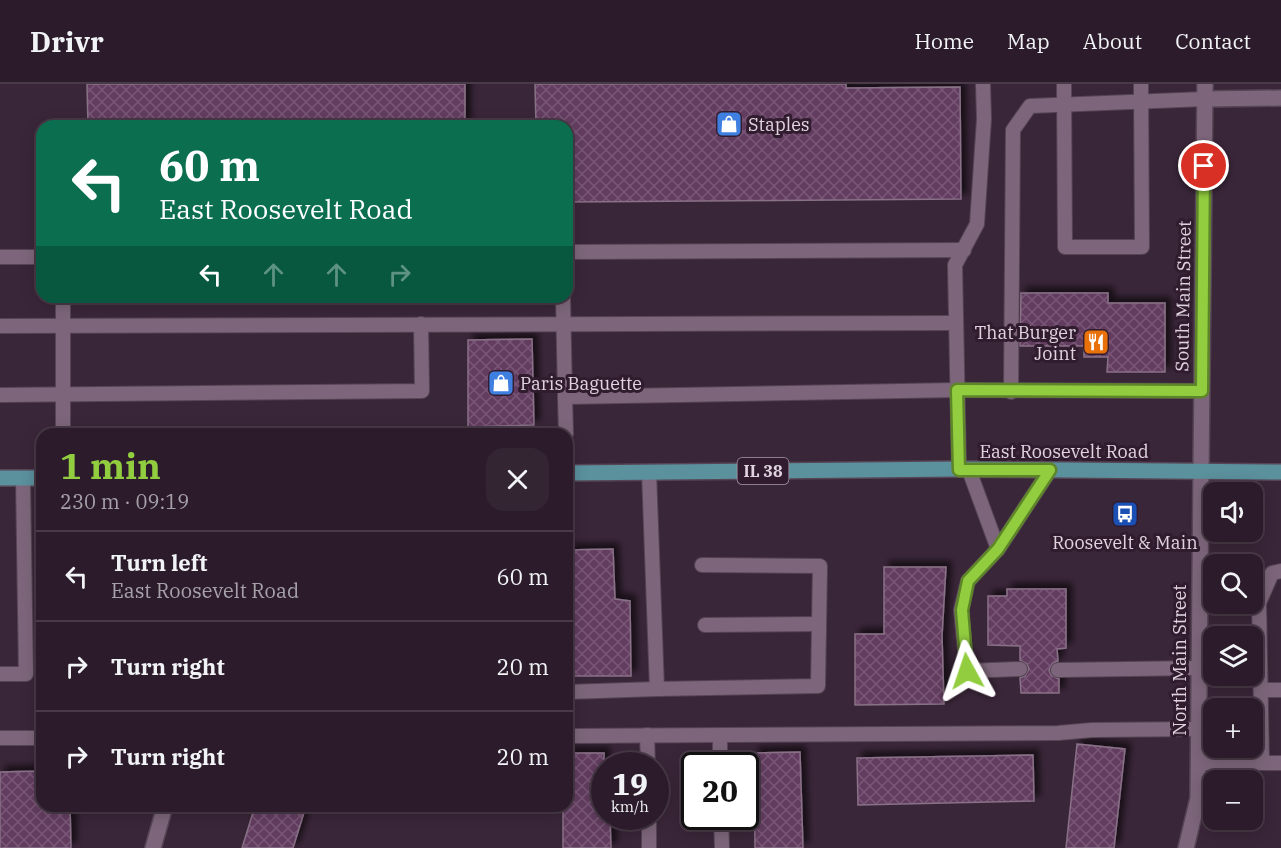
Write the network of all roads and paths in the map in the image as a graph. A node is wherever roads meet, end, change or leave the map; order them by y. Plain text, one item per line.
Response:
1 (982, 84) edge
2 (1064, 84) edge
3 (1141, 84) edge
4 (1205, 91) edge
5 (1281, 98) edge
6 (1142, 101) junction
7 (1064, 105) junction
8 (964, 250) junction
9 (573, 252) edge
10 (0, 257) edge
11 (36, 257) edge
12 (63, 303) edge
13 (562, 303) edge
14 (563, 323) junction
15 (956, 323) junction
16 (421, 324) junction
17 (0, 326) edge
18 (63, 326) junction
19 (957, 390) junction
20 (1202, 391) junction
21 (1011, 392) junction
22 (0, 395) edge
23 (63, 395) junction
24 (565, 397) junction
25 (63, 428) edge
26 (566, 428) edge
27 (964, 470) junction
28 (1050, 470) junction
29 (1201, 471) junction
30 (650, 472) junction
31 (1281, 472) edge
32 (573, 473) edge
33 (0, 478) edge
34 (23, 478) junction
35 (36, 478) edge
36 (998, 549) junction
37 (702, 565) dead end
38 (1281, 571) edge
39 (819, 624) junction
40 (705, 625) dead end
41 (1199, 668) junction
42 (1020, 669) dead end
43 (1058, 670) dead end
44 (0, 674) edge
45 (657, 689) junction
46 (1261, 690) junction
47 (1281, 690) edge
48 (573, 692) edge
49 (1198, 729) junction
50 (573, 735) edge
51 (647, 735) junction
52 (720, 735) junction
53 (0, 738) edge
54 (36, 738) edge
55 (648, 752) edge
56 (720, 752) edge
57 (1198, 763) junction
58 (1262, 763) junction
59 (1281, 763) edge
60 (163, 812) edge
61 (649, 830) edge
62 (721, 830) edge
63 (153, 848) edge
64 (650, 848) edge
65 (722, 848) edge
66 (1186, 848) edge

1 - 8 lane
2 - 7 lane
3 - 6 lane
4 - 5 street
4 - 6 lane
4 - 20 street, South Main Street
6 - 7 lane
6 - 7 lane
7 - 21 lane
8 - 9 lane
8 - 15 lane
10 - 11 lane
12 - 18 lane
13 - 14 lane
14 - 15 lane
14 - 16 lane
14 - 24 lane
15 - 19 lane
16 - 18 lane
16 - 23 lane
17 - 18 lane
18 - 23 lane
19 - 21 lane
19 - 24 lane
19 - 27 lane
20 - 21 lane
20 - 29 street, South Main Street
22 - 23 lane
23 - 25 lane
24 - 26 lane
27 - 28 main road, East Roosevelt Road / IL 38
27 - 30 main road, East Roosevelt Road / IL 38
27 - 36 lane
28 - 29 main road, East Roosevelt Road / IL 38
28 - 36 lane
29 - 31 main road, IL 38
29 - 41 street, North Main Street
30 - 32 main road, East Roosevelt Road / IL 38
30 - 45 lane
33 - 34 main road
34 - 35 main road
34 - 44 lane
36 - 42 lane
37 - 39 lane
38 - 46 lane
39 - 40 lane
39 - 45 lane
41 - 43 lane
41 - 49 street, North Main Street
45 - 48 lane
46 - 47 lane
46 - 58 lane
49 - 52 lane
49 - 57 street, North Main Street
50 - 51 lane
51 - 52 lane
51 - 55 lane
52 - 56 lane
53 - 54 lane
57 - 58 lane
57 - 66 street, North Main Street
58 - 59 lane
60 - 63 street
61 - 64 lane
62 - 65 lane

